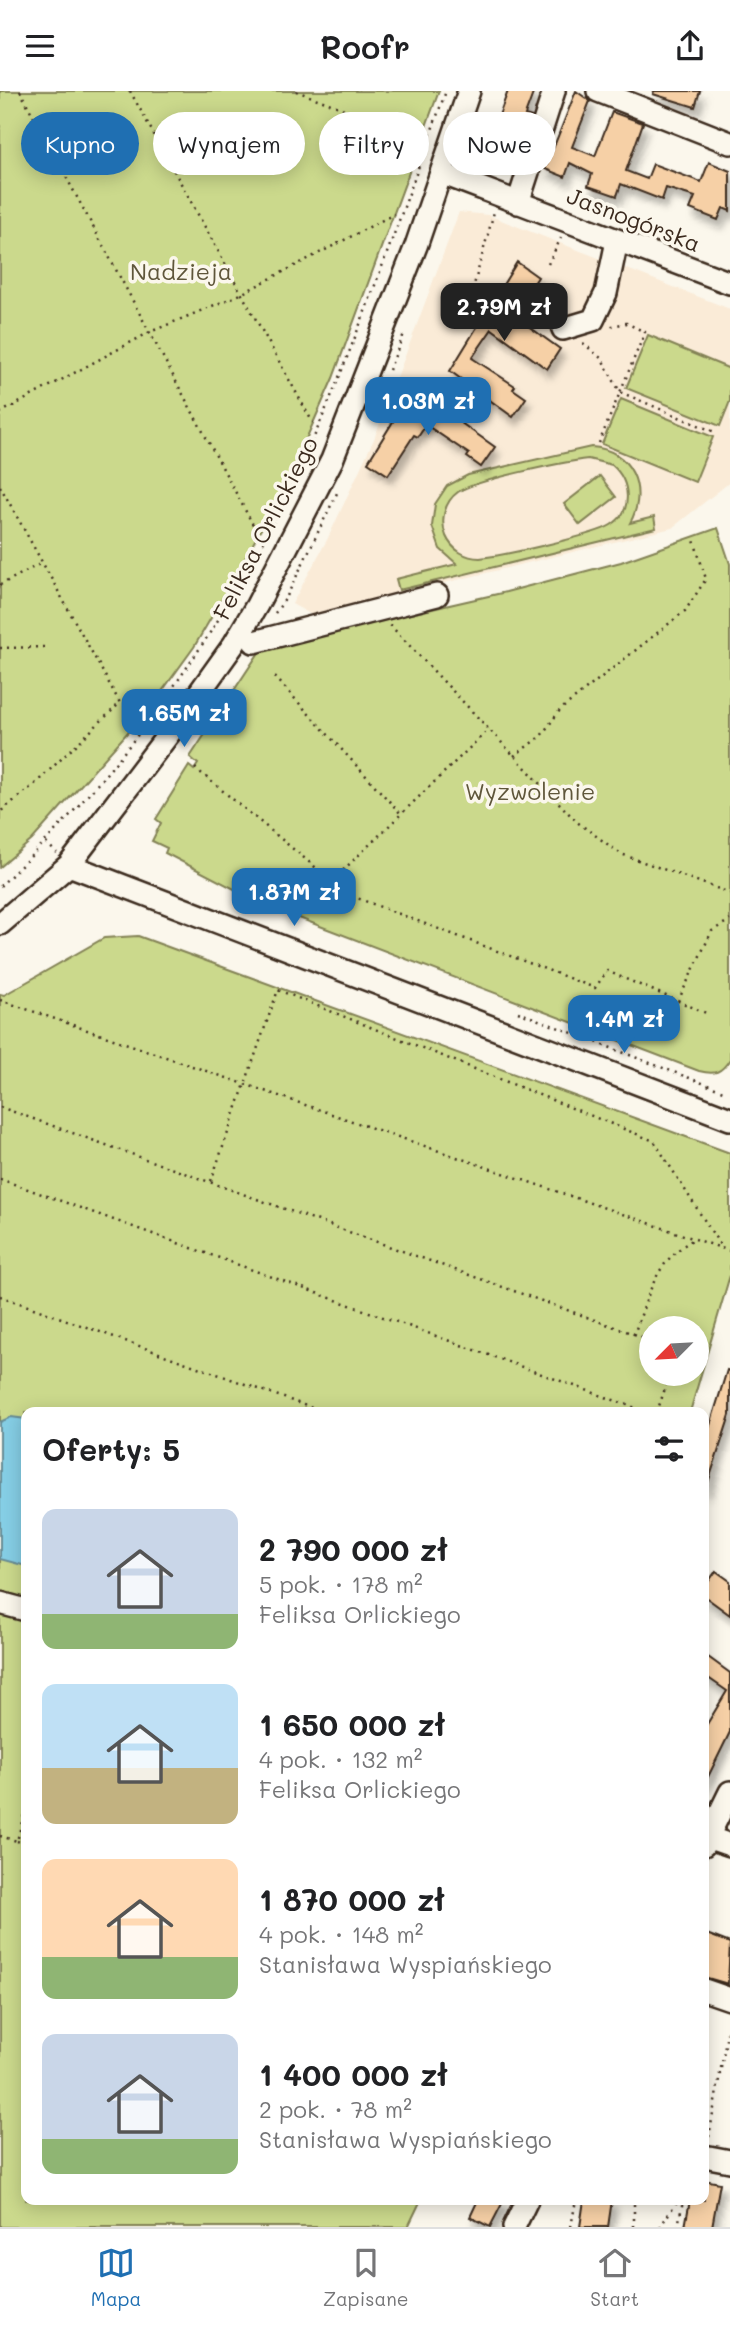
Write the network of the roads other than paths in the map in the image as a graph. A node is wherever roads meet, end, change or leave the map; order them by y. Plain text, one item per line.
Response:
1 (469, 91) edge
2 (554, 91) edge
3 (598, 91) edge
4 (730, 143) edge
5 (441, 173) junction
6 (518, 203) junction
7 (617, 241) junction
8 (730, 283) edge
9 (579, 324) road end
10 (437, 595) dead end
11 (254, 642) dead end
12 (69, 865) junction
13 (0, 924) edge
14 (730, 1119) edge
15 (0, 1603) edge
16 (21, 1609) edge
17 (730, 1792) edge
18 (709, 1827) edge
19 (709, 1830) edge
20 (730, 1845) edge
21 (709, 1992) edge
22 (730, 2000) edge
23 (709, 2158) edge
24 (730, 2161) edge
25 (525, 2205) edge
26 (514, 2227) edge

1 - 5 street, Feliksa Orlickiego
2 - 6 street
3 - 4 street
5 - 6 street, Jasnogórska
5 - 12 street, Feliksa Orlickiego
6 - 7 street, Jasnogórska
7 - 8 street, Jasnogórska
7 - 9 street
10 - 11 street
12 - 13 street, Feliksa Orlickiego
12 - 14 street
15 - 16 street
17 - 18 street
19 - 20 street
21 - 22 street
23 - 24 street
25 - 26 street

